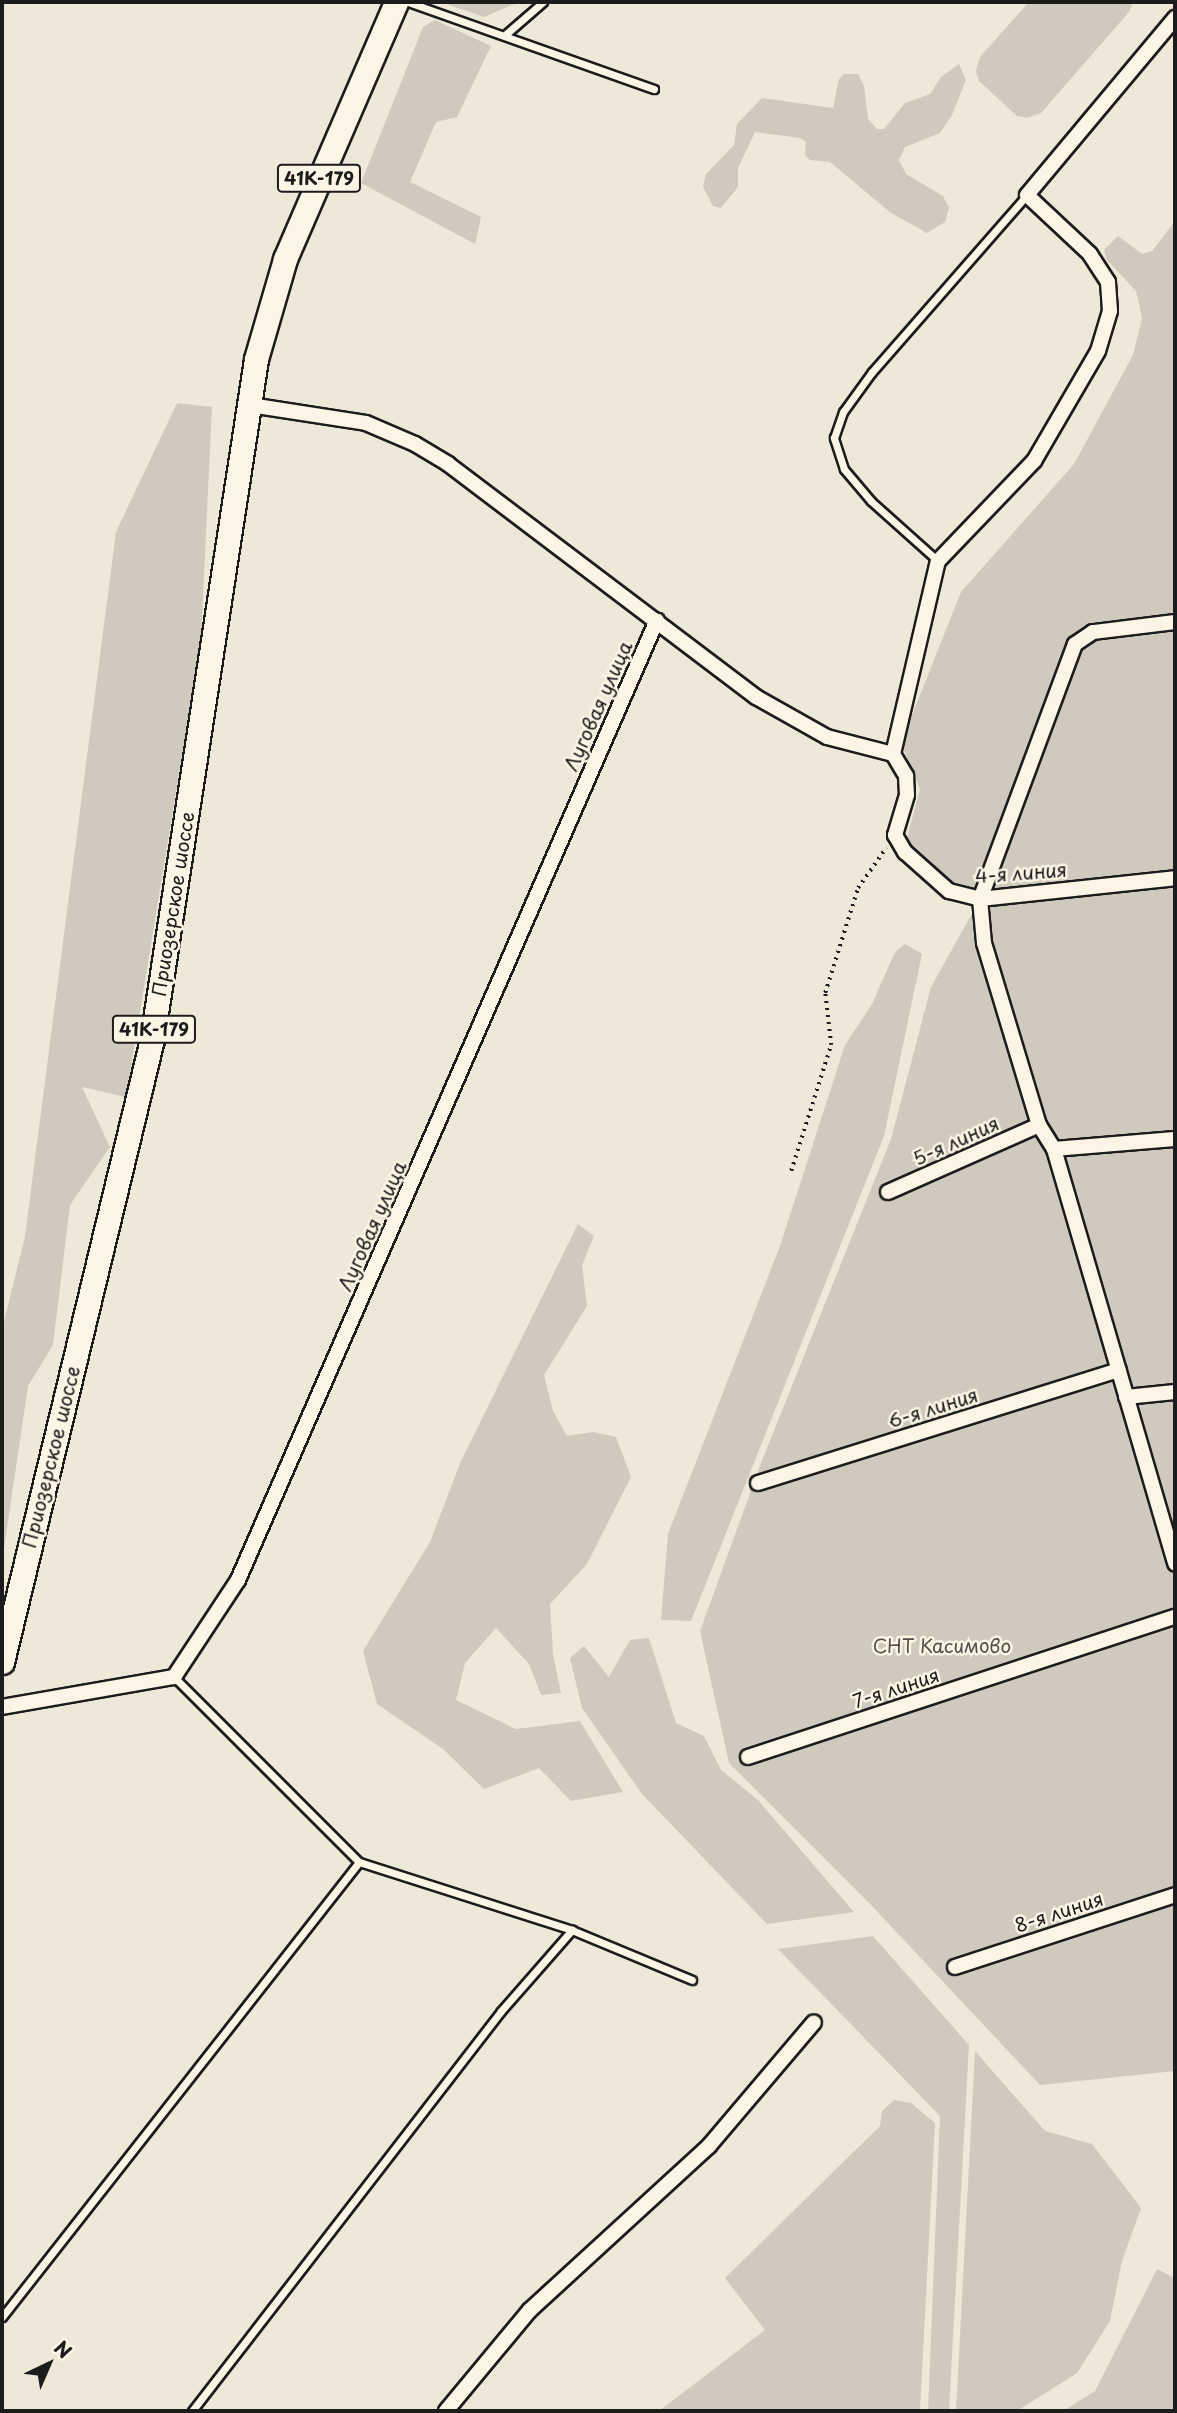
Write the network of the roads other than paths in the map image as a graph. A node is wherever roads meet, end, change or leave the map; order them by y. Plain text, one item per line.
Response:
1 (396, 2) edge
2 (408, 2) edge
3 (542, 2) edge
4 (1175, 18) edge
5 (506, 34) junction
6 (654, 89) dead end
7 (1027, 195) junction
8 (251, 395) junction
9 (938, 561) junction
10 (657, 620) junction
11 (1175, 622) edge
12 (893, 754) junction
13 (1175, 878) edge
14 (980, 899) junction
15 (1039, 1125) junction
16 (1175, 1139) edge
17 (1054, 1149) junction
18 (888, 1192) dead end
19 (1119, 1370) junction
20 (1175, 1392) edge
21 (1126, 1397) junction
22 (758, 1483) dead end
23 (1175, 1564) edge
24 (1175, 1617) edge
25 (2, 1662) edge
26 (174, 1677) junction
27 (2, 1707) edge
28 (748, 1757) dead end
29 (359, 1862) junction
30 (1175, 1895) edge
31 (572, 1930) junction
32 (955, 1967) dead end
33 (692, 1980) dead end
34 (814, 2022) dead end
35 (2, 2316) edge
36 (192, 2411) edge
37 (446, 2411) edge

1 - 8 main road, Приозерское шоссе / 41К-179
2 - 5 lane
3 - 5 lane
4 - 7 street
5 - 6 lane
7 - 9 street
7 - 9 lane
8 - 10 street
8 - 25 main road, Приозерское шоссе / 41К-179
9 - 12 street
10 - 12 street
10 - 26 street, Луговая улица
11 - 14 street
12 - 14 street, 4-я линия
13 - 14 street, 4-я линия
14 - 15 street
15 - 17 street
15 - 18 street, 5-я линия
16 - 17 street
17 - 19 street
19 - 21 street
19 - 22 street, 6-я линия
20 - 21 street
21 - 23 street
24 - 28 street, 7-я линия
26 - 27 street
26 - 29 lane
29 - 31 lane
29 - 35 lane
30 - 32 street, 8-я линия
31 - 33 lane
31 - 36 lane
34 - 37 street

